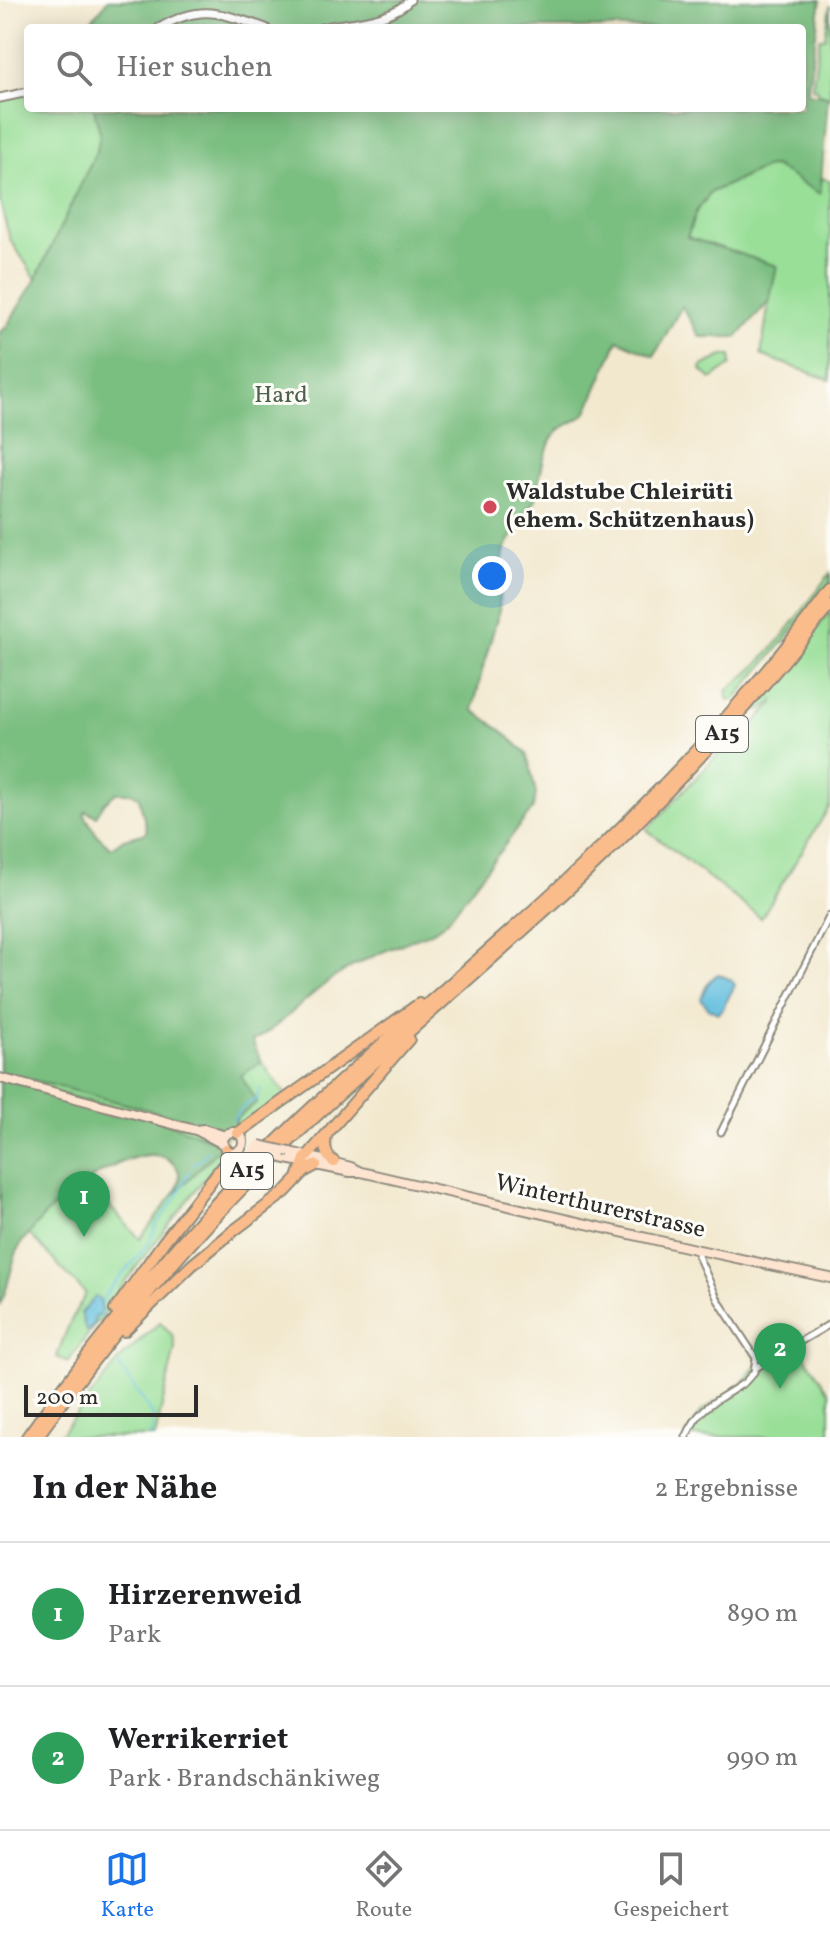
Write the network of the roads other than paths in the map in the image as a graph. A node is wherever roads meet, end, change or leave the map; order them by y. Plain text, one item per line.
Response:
1 (410, 0) edge
2 (167, 24) edge
3 (254, 24) edge
4 (341, 24) edge
5 (24, 93) edge
6 (0, 98) edge
7 (830, 590) edge
8 (830, 605) edge
9 (830, 915) edge
10 (457, 978) junction
11 (442, 1002) junction
12 (0, 1078) edge
13 (721, 1132) dead end
14 (327, 1134) junction
15 (241, 1140) junction
16 (225, 1143) junction
17 (306, 1159) junction
18 (334, 1162) junction
19 (316, 1165) junction
20 (361, 1172) junction
21 (298, 1177) junction
22 (699, 1250) junction
23 (830, 1278) edge
24 (830, 1324) edge
25 (756, 1367) junction
26 (79, 1379) junction
27 (63, 1388) junction
28 (27, 1437) edge
29 (37, 1437) edge
30 (686, 1437) edge

1 - 4 street
2 - 3 street
5 - 6 street
7 - 10 highway, A15
8 - 11 highway, A15
9 - 13 street
10 - 15 highway
10 - 27 highway, A15
11 - 14 highway
11 - 26 highway, A15
12 - 16 main road, Winterthurerstrasse
14 - 17 highway
14 - 18 highway
15 - 16 main road, Winterthurerstrasse
15 - 16 main road, Winterthurerstrasse
15 - 17 main road, Winterthurerstrasse, bridge
16 - 27 highway
17 - 18 main road, Winterthurerstrasse
17 - 19 main road, Winterthurerstrasse
17 - 21 highway
18 - 20 main road, Winterthurerstrasse
19 - 20 main road, Winterthurerstrasse
19 - 21 highway
20 - 22 main road, Winterthurerstrasse
21 - 26 highway
22 - 23 main road, Winterthurerstrasse
22 - 25 street
24 - 25 street
25 - 30 street
26 - 29 highway, A15
27 - 28 highway, A15

